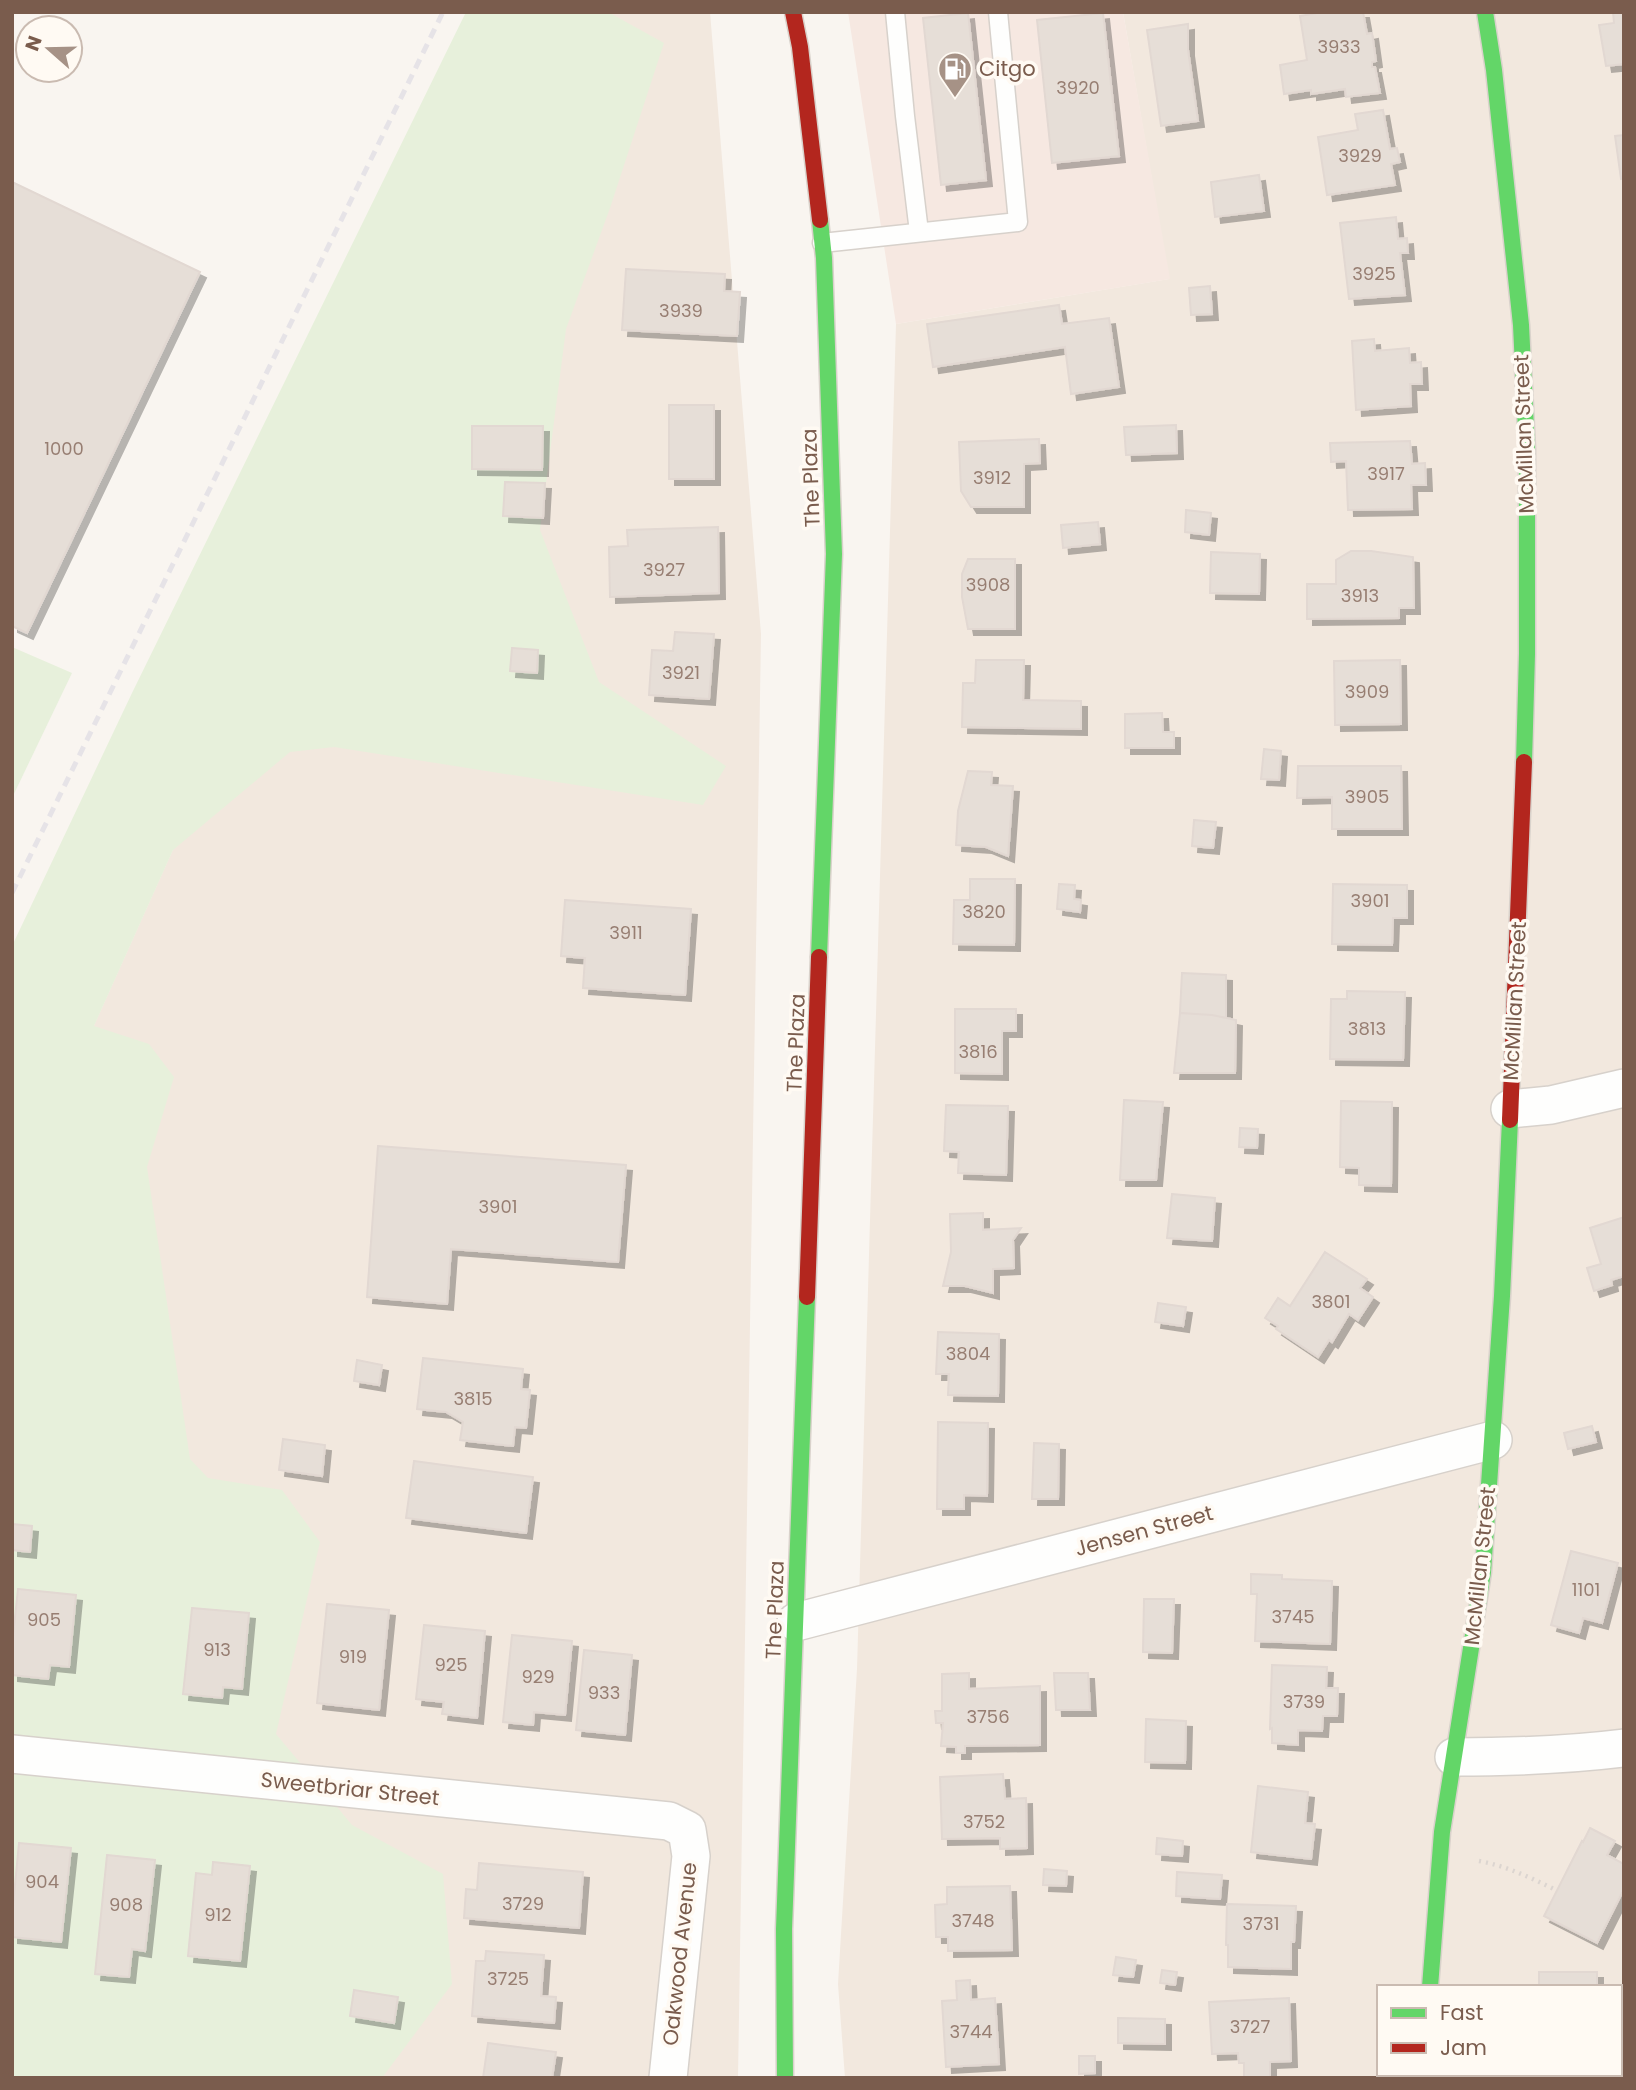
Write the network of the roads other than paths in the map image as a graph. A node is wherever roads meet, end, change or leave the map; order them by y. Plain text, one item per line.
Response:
1 (793, 12) edge
2 (895, 12) edge
3 (998, 12) edge
4 (1485, 12) edge
5 (919, 232) junction
6 (822, 243) junction
7 (1624, 1088) edge
8 (1510, 1108) junction
9 (1493, 1440) junction
10 (796, 1622) junction
11 (1624, 1748) edge
12 (12, 1754) edge
13 (1454, 1756) junction
14 (687, 1830) joint
15 (1430, 1985) edge
16 (668, 2078) edge
17 (785, 2078) edge

1 - 6 main road, The Plaza
2 - 5 lane
3 - 5 lane
4 - 8 main road, McMillan Street
5 - 6 lane
6 - 10 main road, The Plaza
7 - 8 street
8 - 9 main road, McMillan Street
9 - 10 street, Jensen Street
9 - 13 main road, McMillan Street
10 - 17 main road, The Plaza
11 - 13 street
12 - 14 street, Sweetbriar Street
13 - 15 main road, McMillan Street
14 - 16 street, Oakwood Avenue

